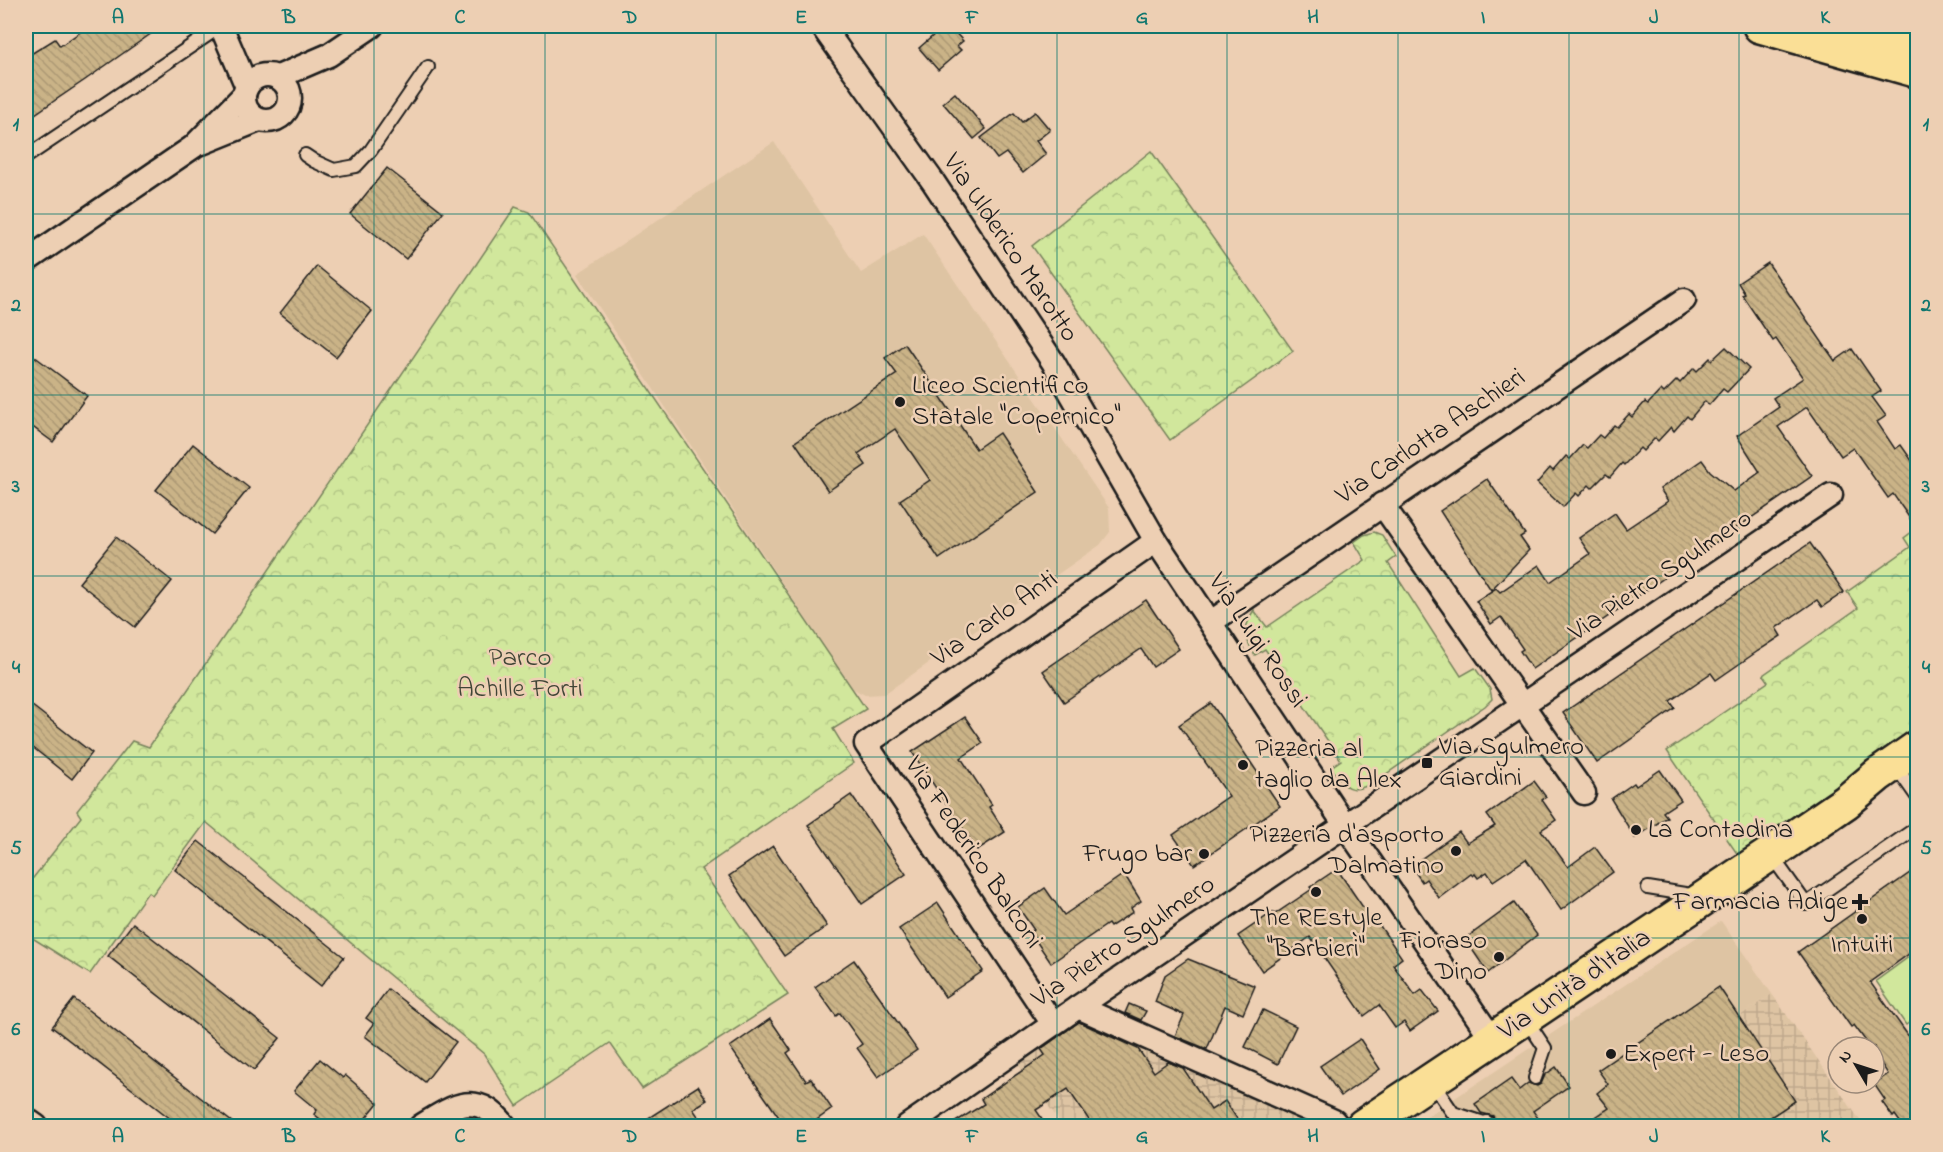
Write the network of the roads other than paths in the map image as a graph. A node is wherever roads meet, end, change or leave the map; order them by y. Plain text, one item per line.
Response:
1 (221, 26) edge
2 (372, 26) edge
3 (822, 26) edge
4 (1760, 26) edge
5 (1829, 26) edge
6 (1917, 43) edge
7 (329, 55) junction
8 (428, 67) dead end
9 (1917, 71) edge
10 (272, 76) junction
11 (245, 91) junction
12 (291, 99) junction
13 (259, 120) junction
14 (193, 147) junction
15 (305, 155) dead end
16 (26, 157) edge
17 (26, 261) edge
18 (1684, 300) dead end
19 (1831, 495) dead end
20 (1382, 504) junction
21 (1156, 541) junction
22 (1211, 622) junction
23 (1522, 705) junction
24 (866, 744) joint
25 (1917, 747) edge
26 (1913, 782) edge
27 (1584, 793) dead end
28 (1846, 802) junction
29 (1345, 825) junction
30 (1917, 827) edge
31 (1770, 854) junction
32 (1648, 888) dead end
33 (1704, 897) junction
34 (1078, 1007) junction
35 (1524, 1018) junction
36 (1053, 1024) junction
37 (1493, 1040) junction
38 (1535, 1078) dead end
39 (1431, 1081) junction
40 (26, 1119) edge
41 (1487, 1122) dead end
42 (1322, 1123) edge
43 (36, 1126) edge
44 (421, 1126) edge
45 (505, 1126) edge
46 (907, 1126) edge
47 (1363, 1126) edge

1 - 10 street
1 - 11 street
1 - 16 lane
2 - 7 street
3 - 21 street, Via Ulderico Marotto
4 - 9 main road
5 - 6 main road
7 - 10 street
7 - 12 street
8 - 15 lane
10 - 11 street
10 - 12 street
11 - 13 street
11 - 14 street
12 - 13 street
13 - 14 street
14 - 17 street
18 - 20 street, Via Carlotta Aschieri
19 - 23 street, Via Pietro Sgulmero
20 - 22 street, Via Carlotta Aschieri
20 - 23 street
21 - 22 street, Via Luigi Rossi
21 - 24 street, Via Carlo Anti
22 - 29 street, Via Luigi Rossi
23 - 27 street
23 - 29 street, Via Pietro Sgulmero
24 - 36 street, Via Federico Balconi
25 - 28 main road, Via Unità d'Italia
26 - 28 main road, Via Unità d'Italia
28 - 31 main road, Via Unità d'Italia
29 - 34 street, Via Pietro Sgulmero
29 - 37 street, Via Luigi Rossi
30 - 31 lane
31 - 33 main road, Via Unità d'Italia
32 - 33 lane
33 - 35 main road, Via Unità d'Italia
34 - 36 street, Via Pietro Sgulmero
34 - 42 street
35 - 37 main road, Via Unità d'Italia
35 - 38 lane
36 - 46 street, Via Pietro Sgulmero
37 - 39 main road, Via Unità d'Italia
39 - 41 lane
39 - 47 main road, Via Unità d'Italia
40 - 43 street
44 - 45 street

